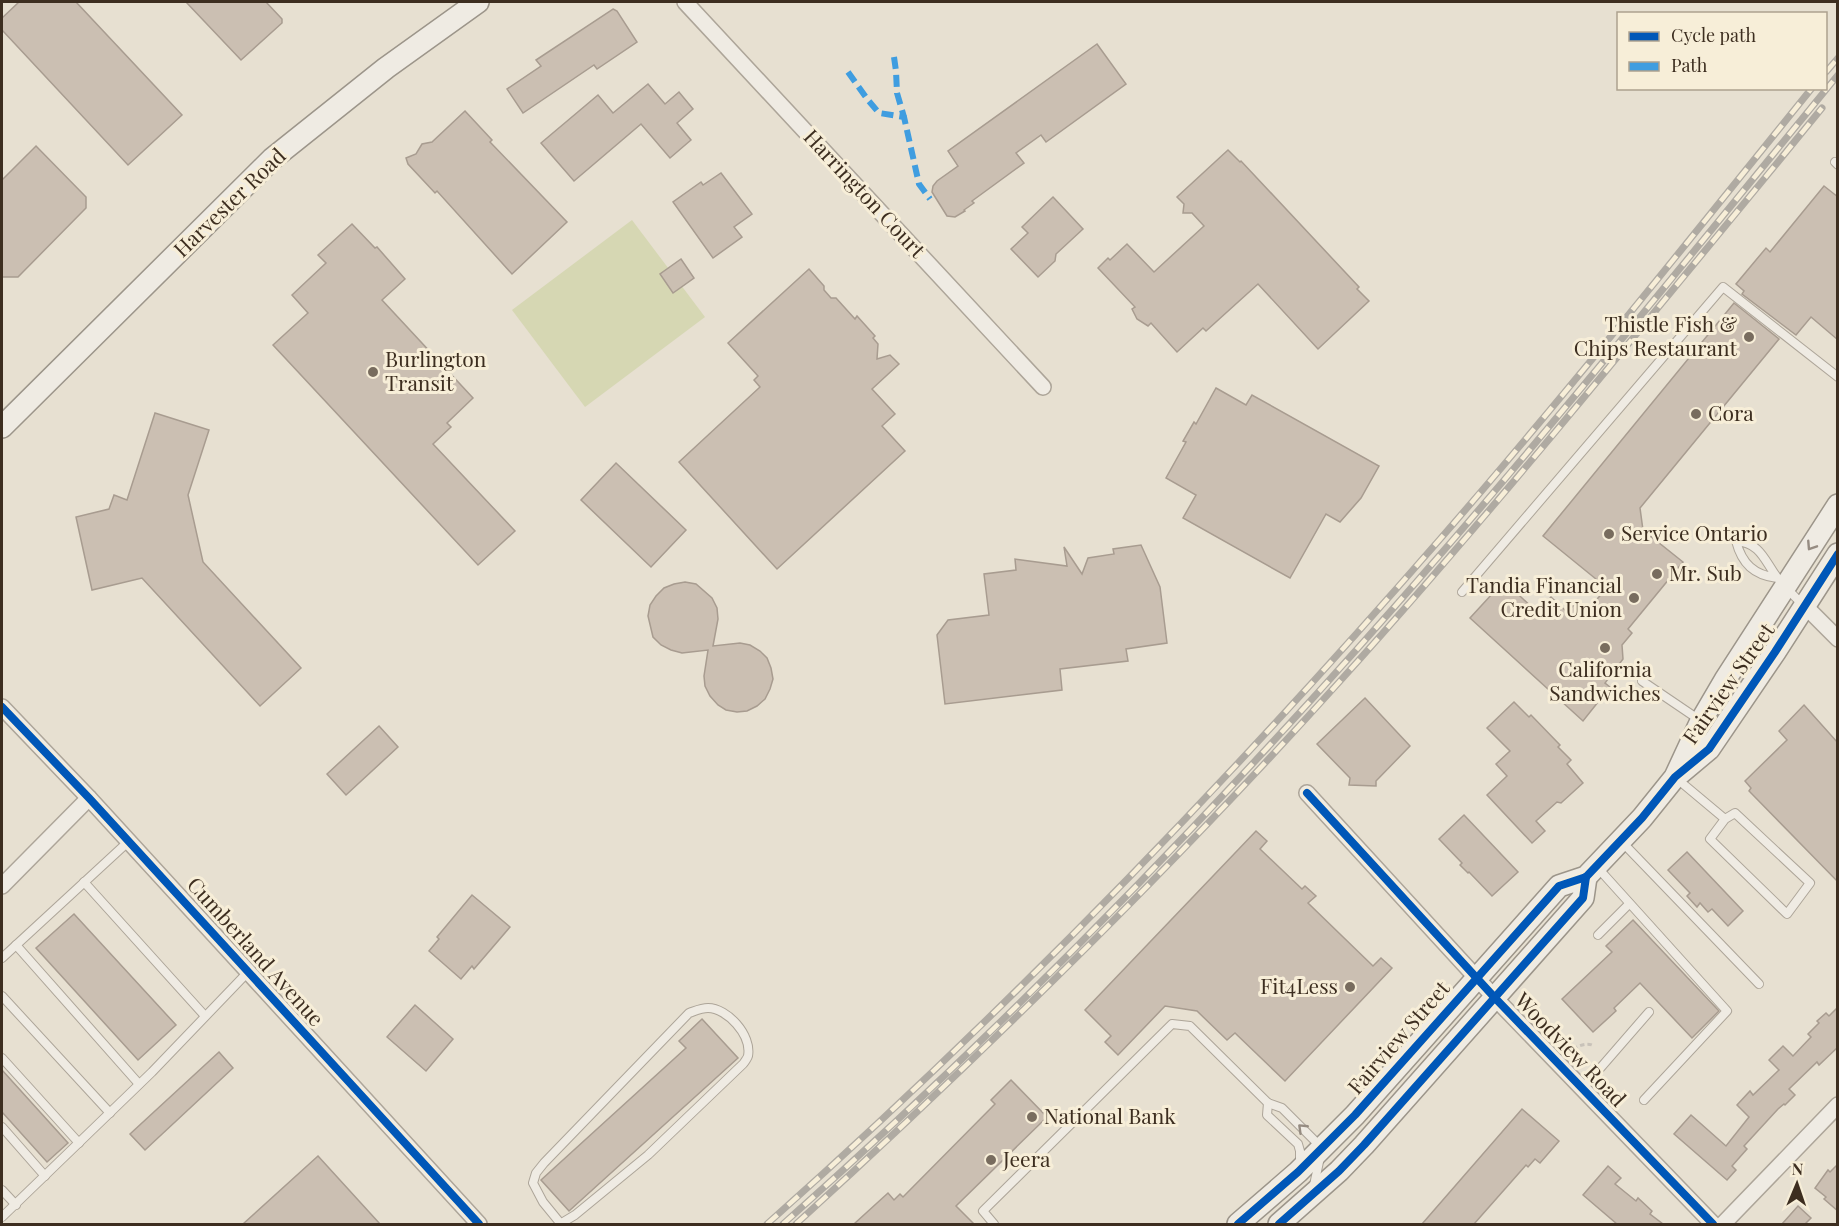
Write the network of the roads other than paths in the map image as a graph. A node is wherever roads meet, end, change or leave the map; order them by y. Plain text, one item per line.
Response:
1 (477, 2) edge
2 (685, 2) edge
3 (1838, 376) edge
4 (1043, 387) dead end
5 (2, 427) edge
6 (1838, 506) edge
7 (1838, 554) edge
8 (1781, 582) junction
9 (1462, 592) dead end
10 (1805, 606) junction
11 (1838, 639) edge
12 (1642, 681) dead end
13 (2, 707) edge
14 (1701, 721) junction
15 (1675, 777) junction
16 (1306, 793) dead end
17 (89, 798) junction
18 (1725, 819) junction
19 (129, 841) junction
20 (1621, 841) junction
21 (1591, 872) junction
22 (84, 882) junction
23 (2, 886) edge
24 (1629, 903) junction
25 (1598, 935) dead end
26 (16, 945) junction
27 (2, 958) edge
28 (248, 972) junction
29 (1476, 978) junction
30 (1759, 984) dead end
31 (2, 996) edge
32 (1495, 998) junction
33 (1648, 1012) dead end
34 (205, 1017) junction
35 (2, 1058) edge
36 (140, 1084) junction
37 (1582, 1088) junction
38 (1644, 1100) dead end
39 (1268, 1103) junction
40 (1838, 1106) edge
41 (110, 1113) junction
42 (2, 1127) edge
43 (79, 1143) junction
44 (1322, 1148) junction
45 (1298, 1172) junction
46 (45, 1176) junction
47 (2, 1190) edge
48 (1310, 1197) junction
49 (16, 1205) junction
50 (2, 1217) edge
51 (479, 1224) edge
52 (560, 1224) edge
53 (994, 1224) edge
54 (1238, 1224) edge
55 (1279, 1224) edge
56 (1713, 1224) edge
57 (1723, 1224) edge

1 - 5 main road, Harvester Road
2 - 4 street, Harrington Court
3 - 9 lane
6 -> 8 main road, Fairview Street
7 - 10 main road, Fairview Street
8 - 8 lane
8 - 10 lane
8 - 14 main road, Fairview Street
10 - 11 street
10 - 15 main road, Fairview Street
12 - 14 lane
13 - 17 street, Cumberland Avenue
14 - 15 main road, Fairview Street
15 - 18 lane
15 - 20 main road, Fairview Street
16 - 29 street, Woodview Road
17 - 19 street, Cumberland Avenue
17 - 23 street
18 - 18 lane
19 - 22 lane
19 - 28 street, Cumberland Avenue
20 - 21 main road, Fairview Street
20 - 30 lane
21 - 24 lane
21 - 29 main road, Fairview Street
21 - 32 main road, Fairview Street
22 - 26 lane
22 - 34 lane
24 - 25 lane
24 - 38 lane
26 - 27 lane
26 - 36 lane
28 - 34 lane
28 - 51 street, Cumberland Avenue
29 - 32 street, Woodview Road
29 - 44 main road, Fairview Street
31 - 41 lane
32 - 37 street, Woodview Road
32 - 48 main road, Fairview Street
33 - 37 lane
34 - 36 lane
35 - 43 lane
36 - 41 lane
37 - 56 street, Woodview Road
44 -> 39 lane
39 - 45 lane
39 - 53 lane
40 - 57 street
41 - 43 lane
42 - 46 lane
43 - 46 lane
44 - 45 main road, Fairview Street
44 - 48 lane
45 - 54 main road, Fairview Street
46 - 49 lane
47 - 49 lane
48 - 55 main road, Fairview Street
49 - 50 lane
52 - 52 lane

